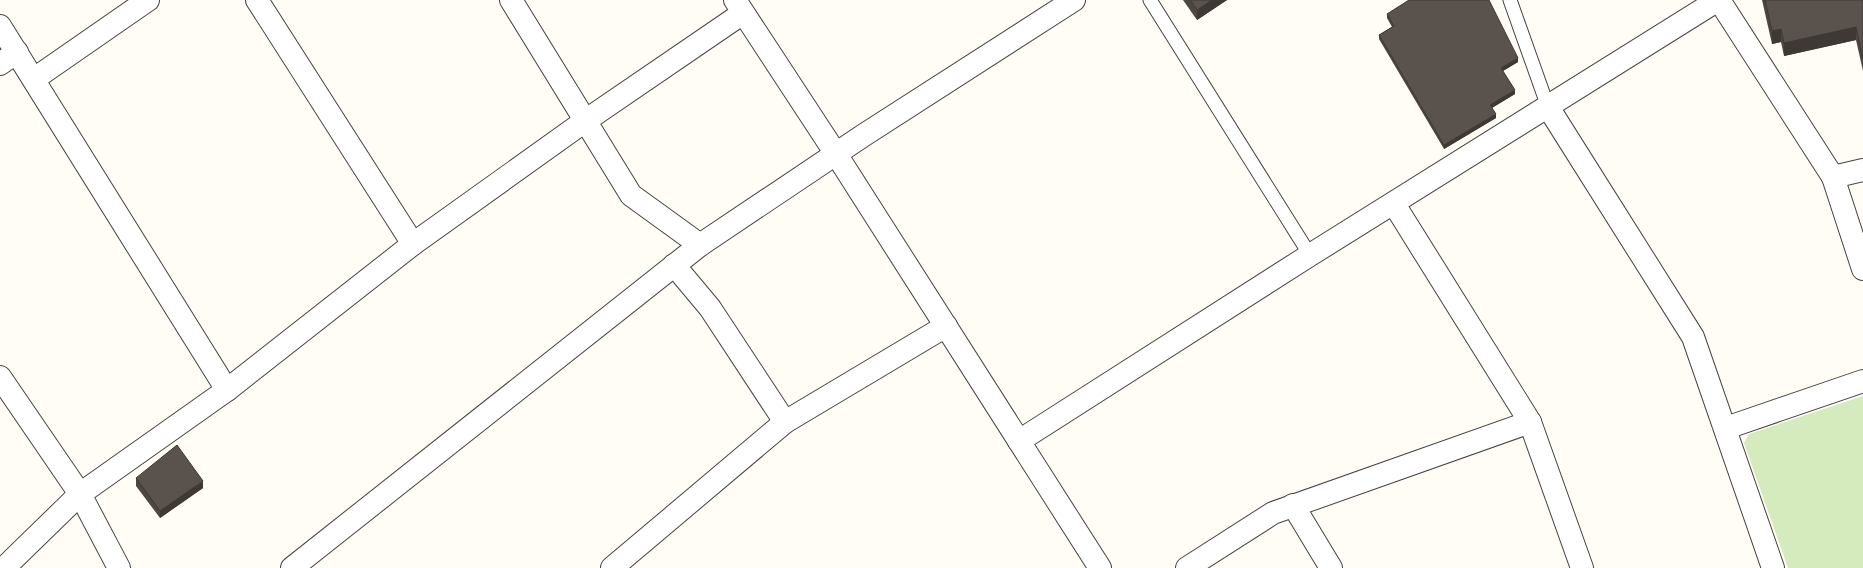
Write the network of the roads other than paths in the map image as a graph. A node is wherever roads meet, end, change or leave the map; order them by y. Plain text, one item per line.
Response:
1 (148, 0) edge
2 (257, 0) edge
3 (511, 0) edge
4 (1074, 0) edge
5 (1150, 0) edge
6 (1510, 0) edge
7 (1719, 0) edge
8 (739, 7) edge
9 (0, 26) edge
10 (9, 58) edge
11 (34, 79) junction
12 (1548, 107) junction
13 (585, 121) junction
14 (836, 154) junction
15 (1863, 170) edge
16 (1833, 177) junction
17 (1394, 204) junction
18 (414, 244) junction
19 (700, 245) junction
20 (1310, 255) junction
21 (674, 265) junction
22 (1863, 269) edge
23 (946, 326) junction
24 (0, 377) edge
25 (1863, 381) edge
26 (227, 390) junction
27 (785, 422) junction
28 (1530, 422) junction
29 (1726, 428) junction
30 (1019, 441) junction
31 (80, 494) junction
32 (1293, 505) junction
33 (635, 561) edge
34 (4, 568) edge
35 (119, 568) edge
36 (292, 568) edge
37 (612, 568) edge
38 (1100, 568) edge
39 (1187, 568) edge
40 (1331, 568) edge
41 (1582, 568) edge
42 (1773, 568) edge

1 - 11 street
2 - 18 street
3 - 13 street
4 - 14 street
5 - 20 lane
6 - 12 lane
7 - 12 street
7 - 16 street
8 - 13 street
8 - 14 street
9 - 10 street
10 - 11 street
11 - 26 street
12 - 17 street
12 - 29 street
13 - 18 street
13 - 19 street
14 - 19 street
14 - 23 street
15 - 16 street
16 - 22 street
17 - 20 street
17 - 28 street
18 - 26 street
19 - 21 street
20 - 30 street
21 - 27 street
21 - 36 street
23 - 27 street
23 - 30 street
24 - 31 street
25 - 29 street
26 - 31 street
27 - 33 street
28 - 32 street
28 - 41 street
29 - 42 street
30 - 38 street
31 - 34 street
31 - 35 street
32 - 39 street
32 - 40 street
33 - 37 street

